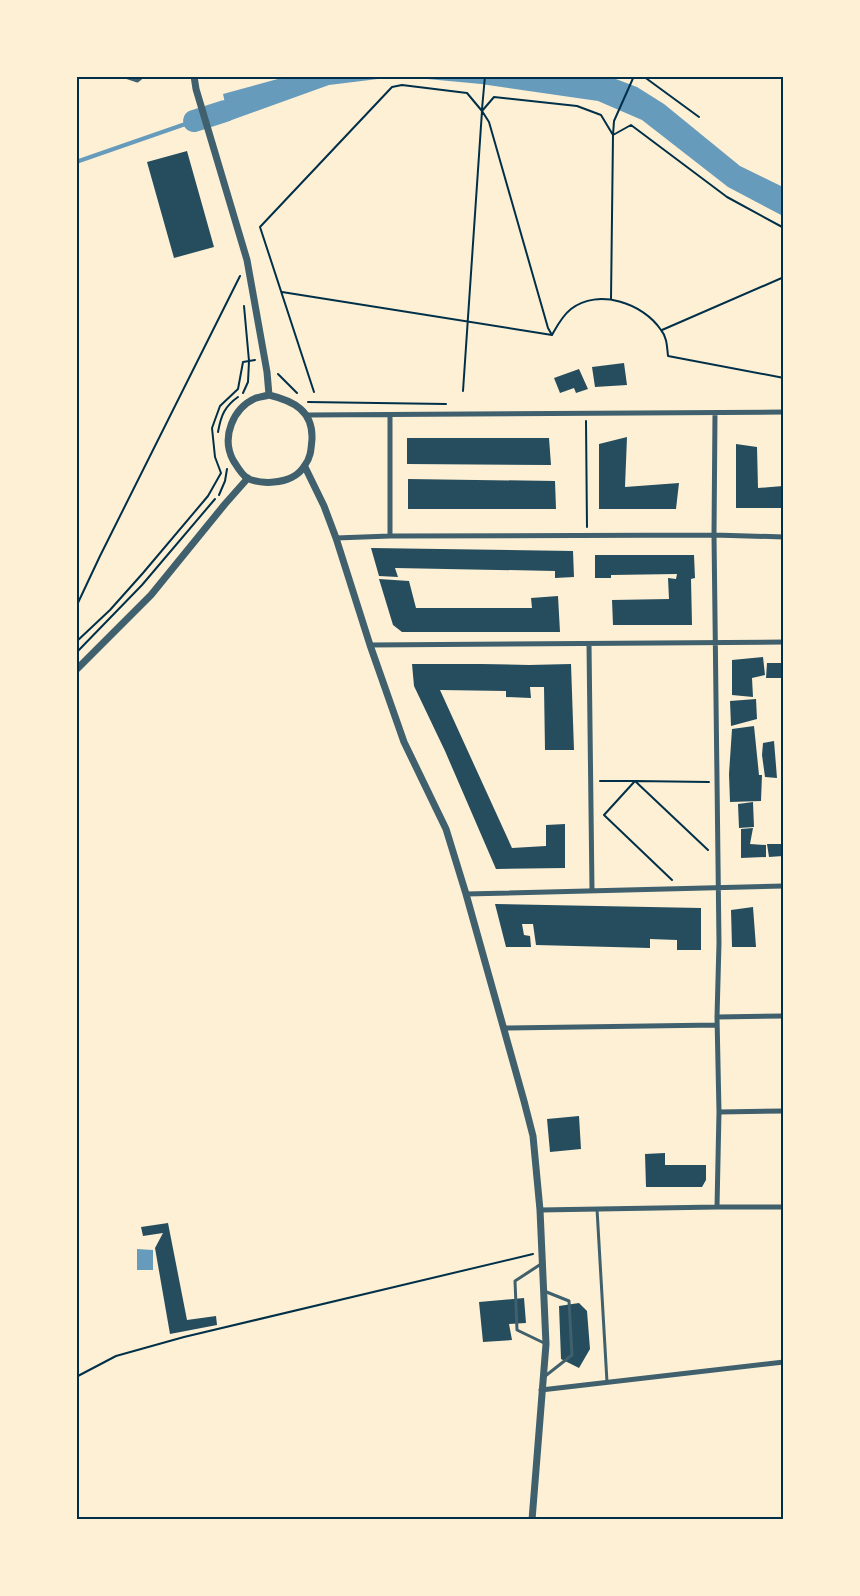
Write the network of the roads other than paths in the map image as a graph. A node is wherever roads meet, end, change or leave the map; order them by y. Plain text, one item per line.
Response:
1 (125, 76) edge
2 (142, 76) edge
3 (194, 76) edge
4 (269, 395) junction
5 (783, 412) edge
6 (715, 413) junction
7 (308, 415) junction
8 (390, 415) junction
9 (305, 467) junction
10 (248, 478) junction
11 (714, 535) junction
12 (390, 536) junction
13 (783, 537) edge
14 (336, 538) junction
15 (783, 642) edge
16 (716, 643) junction
17 (589, 644) junction
18 (370, 645) junction
19 (76, 670) edge
20 (783, 885) edge
21 (718, 887) junction
22 (592, 890) junction
23 (466, 894) junction
24 (783, 1016) edge
25 (717, 1017) junction
26 (717, 1025) junction
27 (504, 1028) junction
28 (718, 1112) junction
29 (783, 1112) edge
30 (717, 1207) junction
31 (783, 1207) edge
32 (597, 1209) junction
33 (540, 1210) junction
34 (542, 1263) junction
35 (544, 1291) junction
36 (546, 1344) junction
37 (783, 1362) edge
38 (543, 1378) junction
39 (607, 1383) junction
40 (541, 1390) junction
41 (532, 1520) edge

1 - 2 street
3 - 4 street
4 - 7 street
4 - 10 street
5 - 6 street
6 - 8 street
6 - 11 street
7 - 8 street
7 - 9 street
8 - 12 street
9 - 10 street
9 - 14 street
10 - 19 street
11 - 12 street
11 - 13 street
11 - 16 street
12 - 14 street
14 - 18 street
15 - 16 street
16 - 17 street
16 - 21 street
17 - 18 street
17 - 22 street
18 - 23 street
20 - 21 street
21 - 22 street
21 - 25 street
22 - 23 street
23 - 27 street
24 - 25 street
25 - 26 street
26 - 27 street
26 - 28 street
27 - 33 street
28 - 29 street
28 - 30 street
30 - 31 street
30 - 32 street
32 - 33 street
32 - 39 lane
33 - 34 street
34 - 35 street
34 - 36 lane
35 - 36 street
35 - 38 lane
36 - 38 street
37 - 39 street
38 - 40 street
39 - 40 street
40 - 41 street

